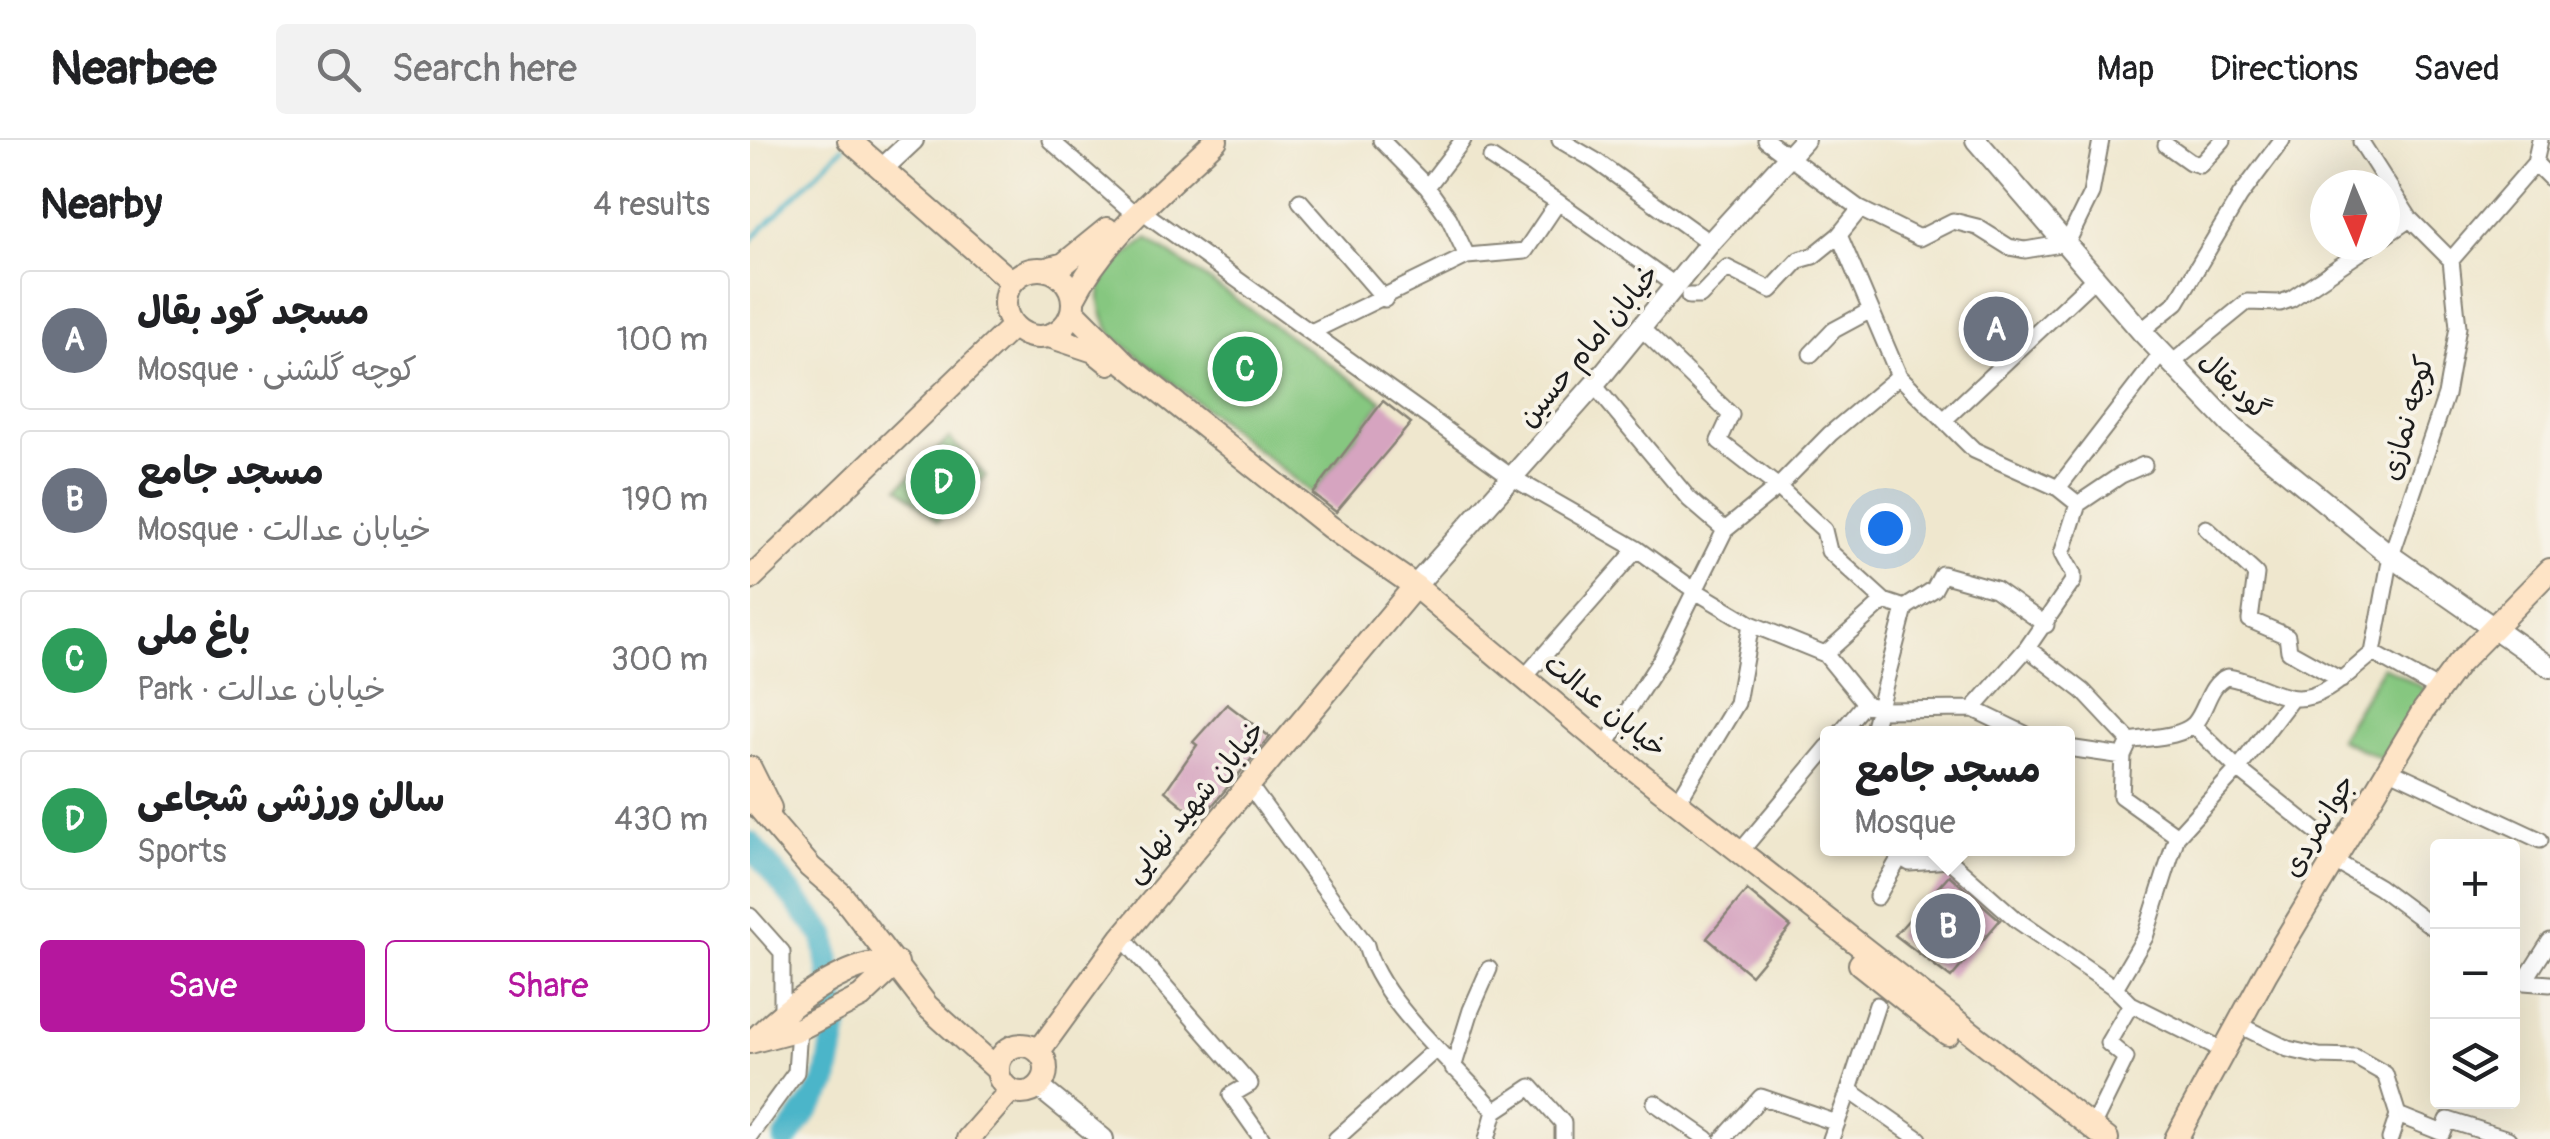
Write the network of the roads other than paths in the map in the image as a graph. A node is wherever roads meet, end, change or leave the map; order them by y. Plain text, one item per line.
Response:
1 (913, 140) edge
2 (1050, 140) edge
3 (1200, 140) edge
4 (1216, 140) edge
5 (1381, 140) edge
6 (1463, 140) edge
7 (1560, 140) edge
8 (1766, 140) edge
9 (1976, 140) edge
10 (2100, 140) edge
11 (2223, 140) edge
12 (2282, 140) edge
13 (2360, 140) edge
14 (2540, 140) edge
15 (1798, 145) edge
16 (2166, 145) dead end
17 (856, 147) edge
18 (1491, 158) dead end
19 (2535, 163) junction
20 (882, 169) junction
21 (2550, 178) edge
22 (1428, 186) junction
23 (1300, 201) dead end
24 (1558, 202) junction
25 (1860, 209) junction
26 (1136, 210) junction
27 (2410, 219) junction
28 (2400, 226) edge
29 (1839, 235) junction
30 (1710, 243) junction
31 (2067, 243) junction
32 (1467, 256) junction
33 (2349, 260) edge
34 (2450, 260) junction
35 (1046, 269) junction
36 (2096, 277) junction
37 (1012, 282) junction
38 (1682, 291) junction
39 (1385, 298) junction
40 (1073, 305) junction
41 (1870, 310) junction
42 (1013, 326) junction
43 (1642, 329) junction
44 (2141, 331) junction
45 (1310, 332) junction
46 (1050, 336) junction
47 (1811, 354) dead end
48 (2167, 358) junction
49 (1899, 376) junction
50 (1594, 385) junction
51 (1944, 420) junction
52 (2144, 465) dead end
53 (1513, 478) junction
54 (1778, 487) junction
55 (2058, 488) junction
56 (2078, 504) junction
57 (2206, 528) dead end
58 (1724, 530) junction
59 (1637, 549) junction
60 (2392, 556) junction
61 (2550, 570) edge
62 (750, 578) edge
63 (1694, 590) junction
64 (1409, 592) junction
65 (1884, 601) junction
66 (1905, 608) junction
67 (1751, 624) junction
68 (2046, 625) junction
69 (2492, 629) junction
70 (2027, 648) junction
71 (2373, 653) junction
72 (1825, 654) junction
73 (2550, 667) edge
74 (1523, 679) junction
75 (2342, 680) junction
76 (2439, 690) junction
77 (2292, 698) junction
78 (1872, 706) junction
79 (1972, 708) junction
80 (2193, 725) junction
81 (1849, 726) edge
82 (1872, 726) edge
83 (2009, 726) edge
84 (1605, 746) junction
85 (2075, 748) edge
86 (2126, 749) junction
87 (1820, 757) edge
88 (750, 768) edge
89 (2238, 769) junction
90 (2388, 769) junction
91 (1248, 784) junction
92 (750, 797) edge
93 (1677, 803) junction
94 (2178, 836) junction
95 (786, 837) junction
96 (2540, 840) dead end
97 (1740, 852) junction
98 (2337, 855) junction
99 (1877, 897) dead end
100 (750, 916) edge
101 (2434, 929) edge
102 (1122, 937) junction
103 (2550, 941) edge
104 (896, 963) junction
105 (1489, 969) dead end
106 (2520, 978) edge
107 (2520, 980) edge
108 (2550, 984) edge
109 (2115, 988) junction
110 (2132, 1004) junction
111 (1877, 1005) dead end
112 (788, 1008) junction
113 (2237, 1024) junction
114 (803, 1028) junction
115 (751, 1039) edge
116 (1435, 1050) junction
117 (2223, 1050) junction
118 (1040, 1051) junction
119 (1000, 1062) junction
120 (1453, 1068) junction
121 (1039, 1087) junction
122 (1010, 1090) junction
123 (1848, 1090) junction
124 (1655, 1103) dead end
125 (1495, 1111) junction
126 (2398, 1114) junction
127 (1834, 1131) edge
128 (750, 1135) edge
129 (2095, 1135) edge
130 (968, 1139) edge
131 (1103, 1139) edge
132 (1262, 1139) edge
133 (1336, 1139) edge
134 (1487, 1139) edge
135 (1564, 1139) edge
136 (1707, 1139) edge
137 (1723, 1139) edge
138 (1918, 1139) edge
139 (2176, 1139) edge
140 (2390, 1139) edge
141 (2508, 1139) edge

1 - 20 street
2 - 26 street
3 - 26 main road
4 - 26 main road
5 - 22 street
6 - 22 street
7 - 30 street
8 - 15 street
9 - 31 street, گودبقال
10 - 31 street
11 - 16 street
12 - 44 street
13 - 27 street
14 - 19 street
15 - 25 street
15 - 30 street, خیابان امام حسین
17 - 20 main road
18 - 24 street
19 - 21 street
19 - 34 street
20 - 37 main road
22 - 32 street
23 - 39 street
24 - 32 street
24 - 38 street
25 - 29 street
25 - 31 street
26 - 35 main road
26 - 40 main road
26 - 45 street
27 - 28 street
27 - 34 street
29 - 38 street
29 - 41 street
30 - 38 street, خیابان امام حسین
31 - 36 street, گودبقال
32 - 39 street
33 - 48 street
34 - 60 street, کوچه نمازی
35 - 37 main road
35 - 40 main road
36 - 44 street, گودبقال
36 - 51 street
37 - 42 main road
38 - 43 street, خیابان امام حسین
39 - 45 street
40 - 46 main road
40 - 64 main road, خیابان عدالت
41 - 47 street
41 - 49 street
42 - 46 main road
42 - 62 main road
43 - 50 street, خیابان امام حسین
43 - 54 street
44 - 48 street, گودبقال
45 - 53 street
46 - 64 main road, خیابان عدالت
48 - 55 street
48 - 60 street, گودبقال
49 - 51 street
49 - 54 street
50 - 53 street, خیابان امام حسین
50 - 58 street
51 - 55 street
52 - 56 street
53 - 59 street
53 - 64 street, خیابان امام حسین
54 - 58 street
54 - 65 street
55 - 56 street
56 - 68 street
57 - 75 street
58 - 63 street
59 - 63 street
59 - 74 street
60 - 69 street, گودبقال
60 - 71 street, کوچه نمازی
61 - 69 main road, جوانمردی
63 - 67 street
63 - 84 street
64 - 74 main road, خیابان عدالت
64 - 91 main road, خیابان شهید نهایی
64 - 129 main road, خیابان عدالت
65 - 66 street
65 - 72 street
66 - 68 street
66 - 78 street
67 - 72 street
67 - 93 street
68 - 70 street
69 - 73 street, گودبقال
69 - 76 main road, جوانمردی
70 - 79 street
70 - 86 street
71 - 75 street
71 - 76 street
72 - 78 street
74 - 84 main road, خیابان عدالت
75 - 77 street
76 - 90 main road, جوانمردی
77 - 80 street
77 - 89 street
78 - 79 street
78 - 81 street
78 - 82 street
79 - 83 street
80 - 86 street
80 - 89 street
84 - 93 main road, خیابان عدالت
85 - 86 street
86 - 94 street
87 - 97 street
88 - 95 main road
89 - 94 street
89 - 98 street
90 - 96 street
90 - 98 main road, جوانمردی
91 - 102 main road, خیابان شهید نهایی
91 - 116 street
92 - 95 main road
93 - 97 main road, خیابان عدالت
94 - 109 street
95 - 104 main road
97 - 129 main road, خیابان عدالت
98 - 101 street
98 - 113 main road, جوانمردی
99 - 109 street
100 - 112 street
102 - 118 main road, خیابان شهید نهایی
102 - 132 street
103 - 106 street
104 - 112 main road
104 - 114 main road
104 - 119 main road
105 - 120 street
107 - 108 street
109 - 110 street
110 - 117 street
110 - 129 street
111 - 123 street
112 - 115 main road
113 - 117 main road, جوانمردی
113 - 126 street
114 - 115 main road
114 - 128 street
116 - 120 street
116 - 133 street
117 - 139 main road, جوانمردی
118 - 119 main road
118 - 121 main road
119 - 122 main road
120 - 125 street
121 - 122 main road
121 - 131 street
122 - 130 main road
123 - 127 street
123 - 138 street
124 - 136 street
125 - 134 street
125 - 135 street
126 - 140 street
126 - 141 street
127 - 137 street

